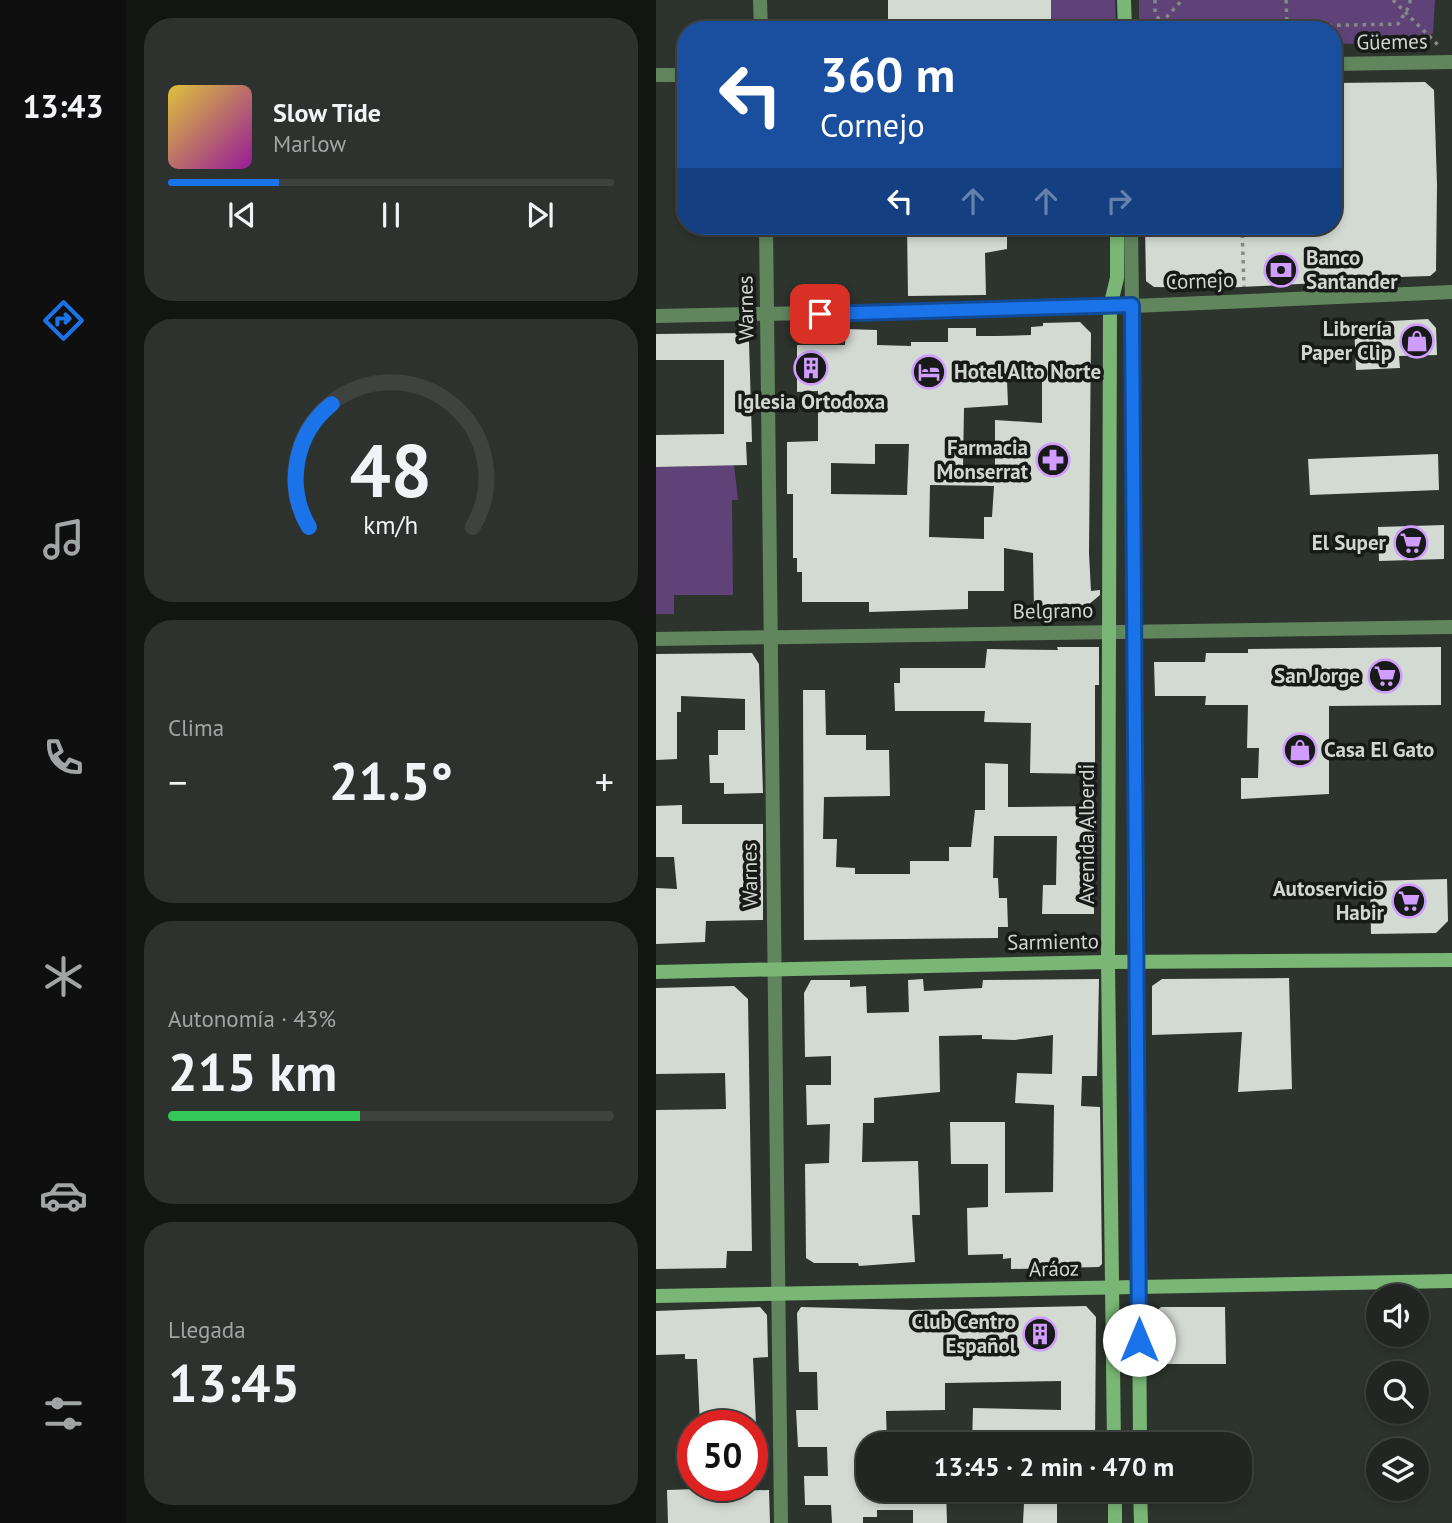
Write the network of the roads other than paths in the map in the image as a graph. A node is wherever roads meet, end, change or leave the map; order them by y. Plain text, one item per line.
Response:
1 (760, 0) edge
2 (1124, 0) edge
3 (761, 21) edge
4 (1125, 21) edge
5 (1452, 62) edge
6 (1342, 64) edge
7 (656, 75) edge
8 (677, 75) edge
9 (766, 235) edge
10 (1117, 235) edge
11 (1131, 235) edge
12 (1452, 292) edge
13 (1132, 305) junction
14 (1110, 307) junction
15 (768, 315) junction
16 (656, 316) edge
17 (1452, 627) edge
18 (1134, 630) junction
19 (1108, 631) junction
20 (769, 638) junction
21 (656, 639) edge
22 (1452, 960) edge
23 (1108, 962) junction
24 (1136, 962) junction
25 (773, 971) junction
26 (656, 972) edge
27 (1452, 1281) edge
28 (1139, 1289) junction
29 (1113, 1290) junction
30 (776, 1294) junction
31 (656, 1296) edge
32 (1114, 1432) edge
33 (1140, 1432) edge
34 (1115, 1502) edge
35 (1140, 1502) edge
36 (781, 1523) edge
37 (1115, 1523) edge
38 (1141, 1523) edge

1 - 3 street
2 - 4 main road
5 - 6 street, Güemes
7 - 8 street
9 - 15 street, Warnes
10 - 14 main road, Avenida Alberdi
11 - 13 street
12 - 13 street, Cornejo
13 - 14 street, Cornejo
13 - 18 main road
14 - 15 street, Cornejo
14 - 19 main road, Avenida Alberdi
15 - 16 street, Cornejo
15 - 20 street, Warnes
17 - 18 street, Belgrano
18 - 19 street, Belgrano
18 - 24 main road
19 - 20 street, Belgrano
19 - 23 main road, Avenida Alberdi
20 - 21 street, Belgrano
20 - 25 street, Warnes
22 - 24 main road, Sarmiento
23 - 24 main road, Sarmiento
23 - 25 main road, Sarmiento
23 - 29 main road, Avenida Alberdi
24 - 28 main road
25 - 26 main road, Sarmiento
25 - 30 street, Warnes
27 - 28 main road, Aráoz
28 - 29 main road, Aráoz
28 - 33 main road
29 - 30 main road, Aráoz
29 - 32 main road, Avenida Alberdi
30 - 31 main road, Aráoz
30 - 36 street, Warnes
34 - 37 main road
35 - 38 main road

